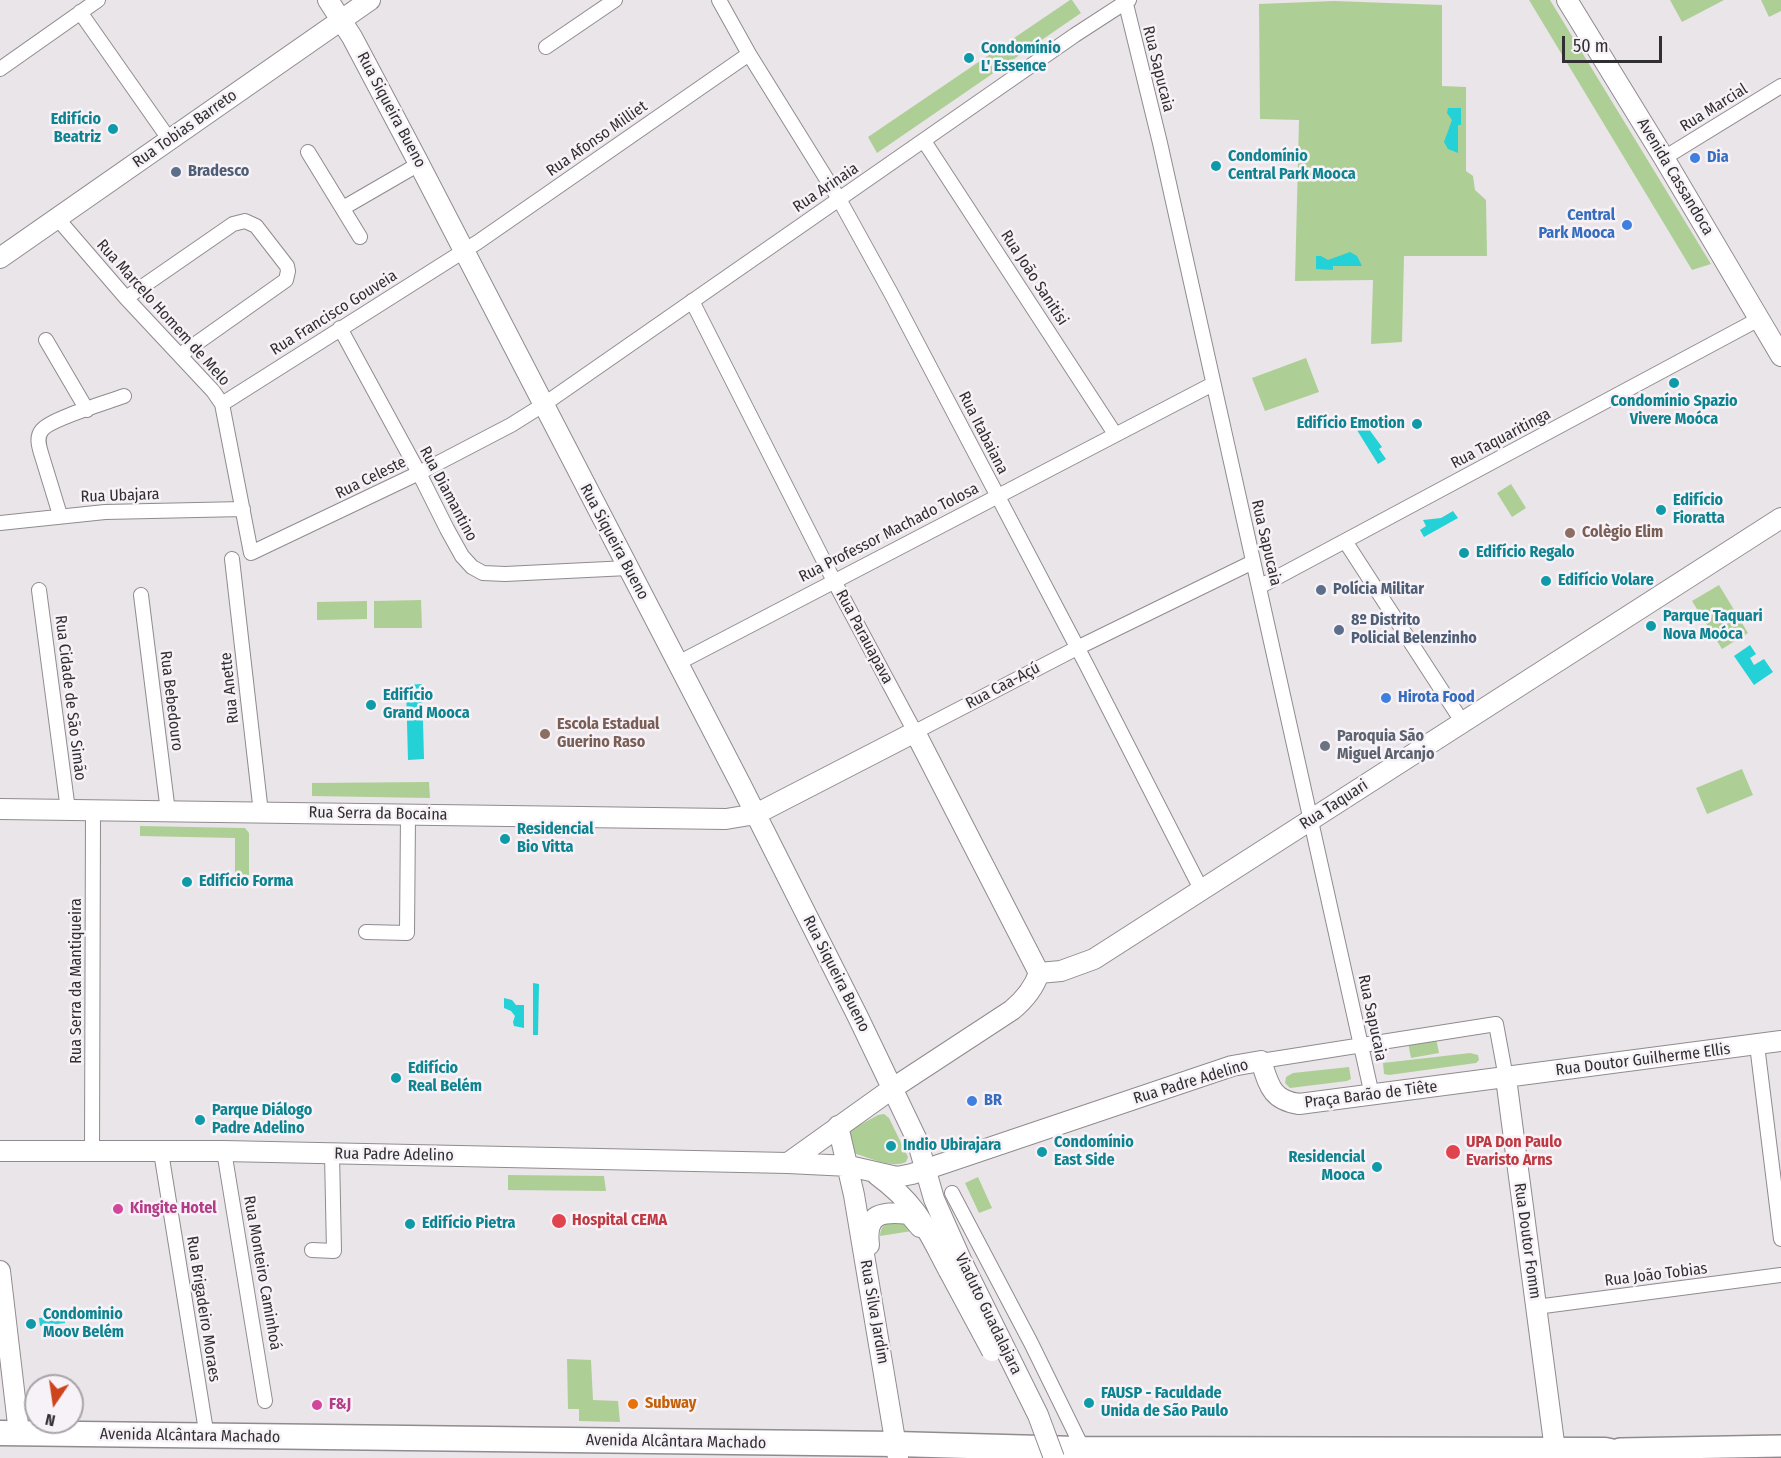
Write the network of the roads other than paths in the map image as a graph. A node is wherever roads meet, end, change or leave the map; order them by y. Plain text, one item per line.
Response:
1 (98, 0) edge
2 (328, 0) edge
3 (370, 0) edge
4 (615, 0) edge
5 (719, 0) edge
6 (1567, 0) edge
7 (1126, 1) edge
8 (80, 12) junction
9 (341, 20) junction
10 (546, 47) dead end
11 (749, 54) junction
12 (0, 69) edge
13 (1781, 86) edge
14 (169, 139) junction
15 (924, 141) junction
16 (308, 152) dead end
17 (1664, 158) junction
18 (419, 164) junction
19 (839, 199) junction
20 (343, 208) junction
21 (57, 218) junction
22 (360, 237) dead end
23 (464, 251) junction
24 (0, 258) edge
25 (126, 298) junction
26 (692, 300) junction
27 (1759, 319) junction
28 (340, 328) junction
29 (46, 340) dead end
30 (180, 355) junction
31 (1781, 356) edge
32 (1213, 384) junction
33 (124, 396) dead end
34 (222, 404) junction
35 (543, 405) junction
36 (87, 410) junction
37 (1115, 434) junction
38 (419, 473) junction
39 (997, 496) junction
40 (243, 509) junction
41 (60, 515) junction
42 (1781, 518) edge
43 (0, 523) edge
44 (1345, 541) junction
45 (232, 559) dead end
46 (1253, 562) junction
47 (627, 568) junction
48 (834, 581) junction
49 (1259, 587) junction
50 (39, 590) dead end
51 (141, 595) dead end
52 (1077, 648) junction
53 (678, 663) junction
54 (1463, 723) junction
55 (915, 732) junction
56 (0, 809) edge
57 (68, 810) junction
58 (93, 811) junction
59 (168, 812) junction
60 (261, 813) junction
61 (756, 814) junction
62 (408, 815) junction
63 (1311, 819) junction
64 (1201, 890) junction
65 (366, 932) dead end
66 (1039, 973) junction
67 (1497, 1024) joint
68 (1781, 1041) edge
69 (1361, 1045) junction
70 (1756, 1045) junction
71 (1262, 1061) junction
72 (1506, 1078) junction
73 (894, 1088) junction
74 (1372, 1095) junction
75 (838, 1126) junction
76 (917, 1140) junction
77 (0, 1151) edge
78 (92, 1151) junction
79 (224, 1151) junction
80 (161, 1152) junction
81 (332, 1154) junction
82 (963, 1156) junction
83 (788, 1163) junction
84 (849, 1166) junction
85 (926, 1169) junction
86 (875, 1174) junction
87 (952, 1193) dead end
88 (930, 1235) junction
89 (1781, 1239) edge
90 (312, 1250) dead end
91 (866, 1264) junction
92 (955, 1267) junction
93 (0, 1271) edge
94 (1781, 1275) edge
95 (1536, 1307) junction
96 (266, 1401) dead end
97 (10, 1433) edge
98 (207, 1437) junction
99 (1781, 1446) edge
100 (1083, 1449) junction
101 (1605, 1450) junction
102 (897, 1451) edge
103 (1555, 1454) edge
104 (1041, 1458) edge
105 (1054, 1458) edge
106 (1641, 1458) edge

1 - 8 street
2 - 9 main road, Rua Siqueira Bueno
3 - 9 main road, Rua Tobias Barreto
4 - 10 street
5 - 11 street, Rua Itabaiana
6 - 17 main road, Avenida Cassandoca
7 - 15 street, Rua Arinaia
7 - 32 street, Rua Sapucaia
8 - 12 street
8 - 14 street
9 - 14 main road, Rua Tobias Barreto
9 - 18 main road, Rua Siqueira Bueno
11 - 19 street, Rua Itabaiana
11 - 23 street, Rua Afonso Milliet
13 - 17 street, Rua Marcial
14 - 21 main road, Rua Tobias Barreto
15 - 19 street, Rua Arinaia
15 - 37 street, Rua João Sanitisi
16 - 20 street
17 - 27 main road, Avenida Cassandoca
18 - 20 street
18 - 23 main road, Rua Siqueira Bueno
19 - 26 street, Rua Arinaia
19 - 39 street, Rua Itabaiana
20 - 22 street
21 - 24 main road, Rua Tobias Barreto
21 - 25 street, Rua Marcelo Homem de Melo
23 - 28 street, Rua Francisco Gouveia
23 - 35 main road, Rua Siqueira Bueno
25 - 30 street, Rua Marcelo Homem de Melo
25 - 30 street
26 - 35 street, Rua Arinaia
26 - 48 street, Rua Parauapava
27 - 31 main road, Avenida Cassandoca
27 - 44 street, Rua Taquaritinga
28 - 34 street, Rua Francisco Gouveia
28 - 38 street, Rua Diamantino
29 - 36 street
30 - 34 street, Rua Marcelo Homem de Melo
32 - 37 street, Rua Professor Machado Tolosa
32 - 46 street, Rua Sapucaia
33 - 36 street
34 - 40 street, Rua Marcelo Homem de Melo
35 - 38 street, Rua Celeste
35 - 47 main road, Rua Siqueira Bueno
36 - 41 street
37 - 39 street, Rua Professor Machado Tolosa
38 - 40 street, Rua Celeste
38 - 47 street, Rua Diamantino
39 - 48 street, Rua Professor Machado Tolosa
39 - 52 street, Rua Itabaiana
40 - 41 street, Rua Ubajara
41 - 43 street, Rua Ubajara
42 - 54 main road, Rua Taquari
44 - 49 street, Rua Taquaritinga
44 - 54 street
45 - 60 street, Rua Anette
46 - 49 street, Rua Sapucaia
46 - 52 street, Rua Caa-Açú
47 - 53 main road, Rua Siqueira Bueno
48 - 53 street, Rua Professor Machado Tolosa
48 - 55 street, Rua Parauapava
49 - 63 street, Rua Sapucaia
50 - 57 street, Rua Cidade de São Simão
51 - 59 street, Rua Bebedouro
52 - 55 street, Rua Caa-Açú
52 - 64 street, Rua Itabaiana
53 - 61 main road, Rua Siqueira Bueno
54 - 63 main road, Rua Taquari
55 - 61 main road, Rua Caa-Açú
55 - 66 main road, Rua Parauapava
56 - 57 main road, Rua Serra da Bocaina
57 - 58 main road, Rua Serra da Bocaina
58 - 59 main road, Rua Serra da Bocaina
58 - 78 street, Rua Serra da Mantiqueira
59 - 60 main road, Rua Serra da Bocaina
60 - 62 main road, Rua Serra da Bocaina
61 - 62 main road, Rua Serra da Bocaina
61 - 73 main road, Rua Siqueira Bueno
62 - 65 street
63 - 64 main road, Rua Taquari
63 - 69 street, Rua Sapucaia
64 - 66 main road, Rua Taquari
66 - 73 main road
67 - 69 street, Rua Padre Adelino
67 - 72 street, Rua Doutor Fomm
68 - 70 main road, Rua Doutor Guilherme Ellis
69 - 71 street, Rua Padre Adelino
69 - 74 street, Rua Sapucaia
70 - 72 main road, Rua Doutor Guilherme Ellis
70 - 89 street
71 - 74 main road, Praça Barão de Tiête
71 - 82 main road, Rua Padre Adelino
72 - 74 main road, Praça Barão de Tiête
72 - 95 main road, Rua Doutor Fomm
73 - 75 main road
73 - 76 main road, Rua Siqueira Bueno
75 - 83 main road
75 - 84 main road, Rua Silva Jardim
76 - 82 main road, Rua Padre Adelino
76 - 85 main road, Viaduto Guadalajara
77 - 78 main road, Rua Padre Adelino
78 - 80 main road, Rua Padre Adelino
79 - 80 main road, Rua Padre Adelino
79 - 81 main road, Rua Padre Adelino
79 - 96 street, Rua Monteiro Caminhoá
80 - 98 street, Rua Brigadeiro Moraes
81 - 83 main road, Rua Padre Adelino
81 - 90 street
82 - 85 main road, Rua Padre Adelino
83 - 84 main road, Rua Padre Adelino
84 - 86 main road, Rua Padre Adelino
84 - 91 main road, Rua Silva Jardim
85 - 86 main road, Rua Padre Adelino
85 - 92 main road, Viaduto Guadalajara
86 - 88 main road, Viaduto Guadalajara
87 - 100 street
88 - 91 main road
88 - 92 main road, Viaduto Guadalajara
91 - 102 main road, Rua Silva Jardim
92 - 104 main road, Viaduto Guadalajara, bridge
92 - 105 main road, Viaduto Guadalajara, bridge
93 - 97 main road
94 - 95 street, Rua João Tobias
95 - 103 main road, Rua Doutor Fomm
97 - 98 highway, Avenida Alcântara Machado
98 - 102 highway, Avenida Alcântara Machado
99 - 101 main road, Avenida Alcântara Machado
100 - 102 highway, Avenida Alcântara Machado
100 - 103 highway, Avenida Alcântara Machado
101 - 103 highway, Avenida Alcântara Machado
101 - 106 highway, Avenida Alcântara Machado

